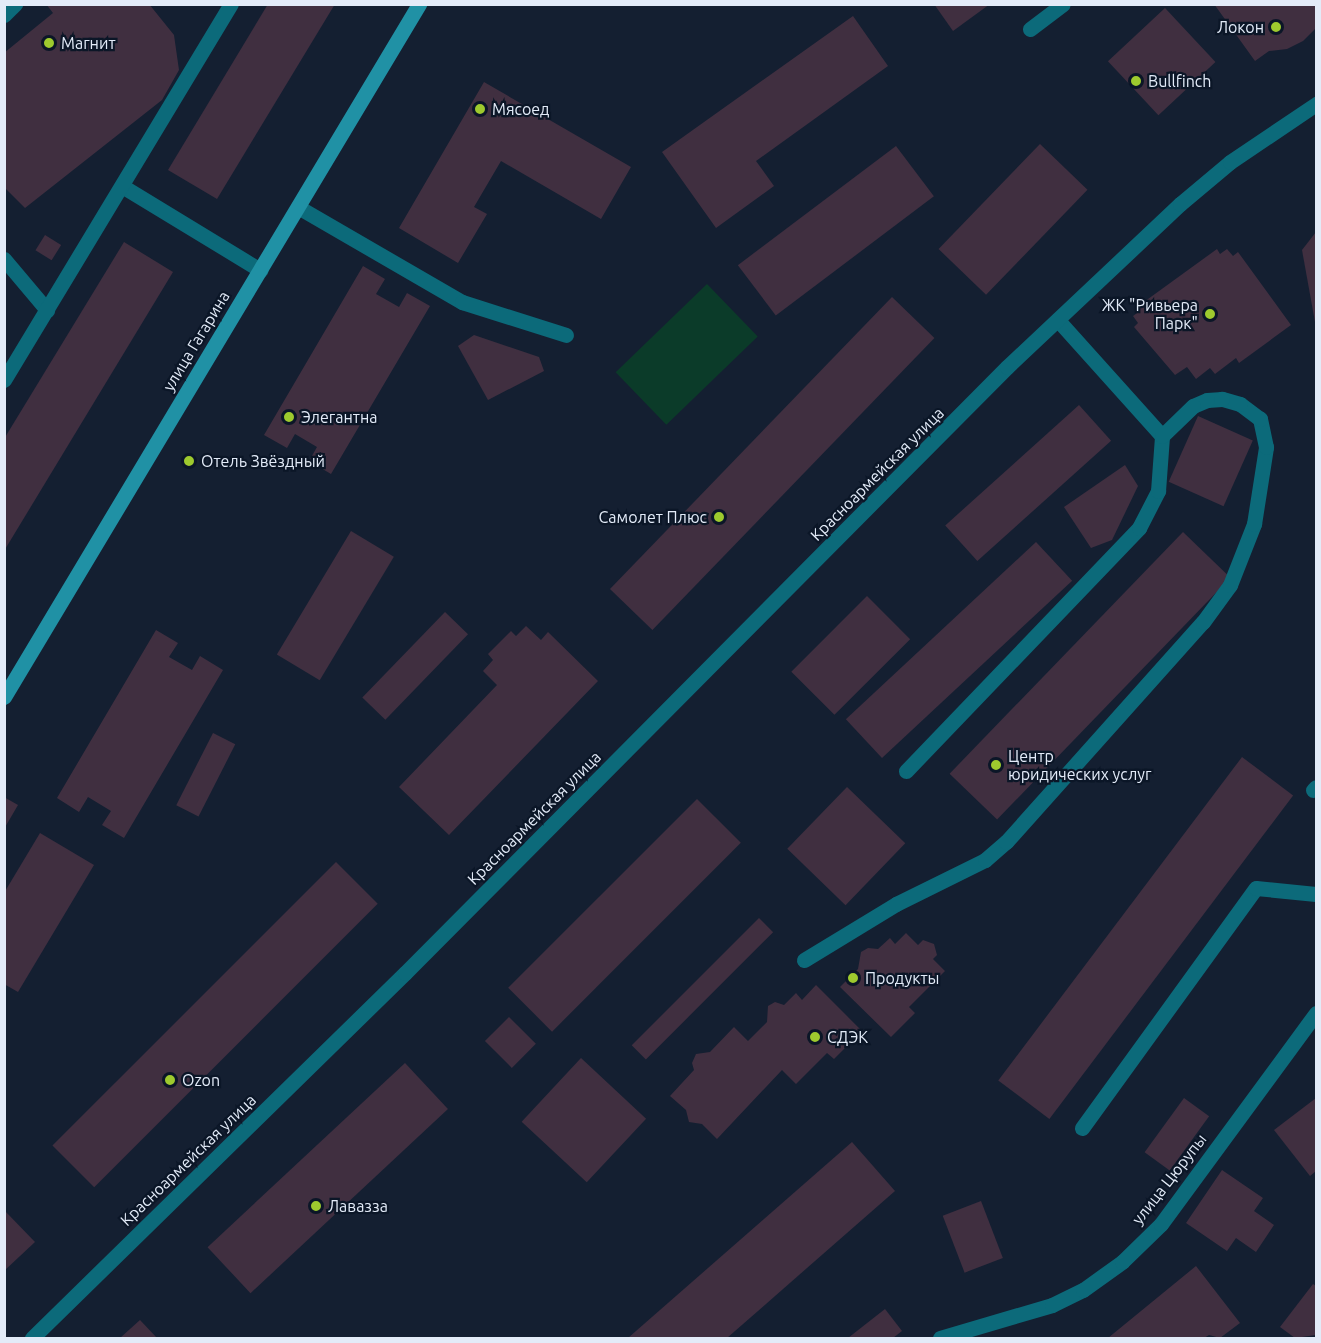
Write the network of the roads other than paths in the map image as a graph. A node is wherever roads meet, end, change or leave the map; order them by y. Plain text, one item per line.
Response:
1 (15, 4) edge
2 (231, 4) edge
3 (419, 4) edge
4 (1063, 4) edge
5 (4, 15) edge
6 (1030, 29) dead end
7 (1317, 104) edge
8 (122, 186) junction
9 (298, 207) junction
10 (4, 259) edge
11 (260, 270) junction
12 (47, 310) junction
13 (1058, 320) junction
14 (566, 335) dead end
15 (4, 380) edge
16 (1162, 436) junction
17 (4, 697) edge
18 (906, 771) dead end
19 (1317, 894) edge
20 (804, 960) dead end
21 (1317, 1013) edge
22 (1082, 1128) dead end
23 (32, 1338) edge
24 (940, 1338) edge

1 - 5 street
2 - 8 street
3 - 9 main road, улица Гагарина
4 - 6 street
7 - 13 street, Красноармейская улица
8 - 11 street
8 - 12 street
9 - 11 main road, улица Гагарина
9 - 14 street
10 - 12 street
11 - 17 main road, улица Гагарина
12 - 15 street
13 - 16 street
13 - 23 street, Красноармейская улица
16 - 18 street
16 - 20 street
19 - 22 street
21 - 24 street, улица Цюрупы

